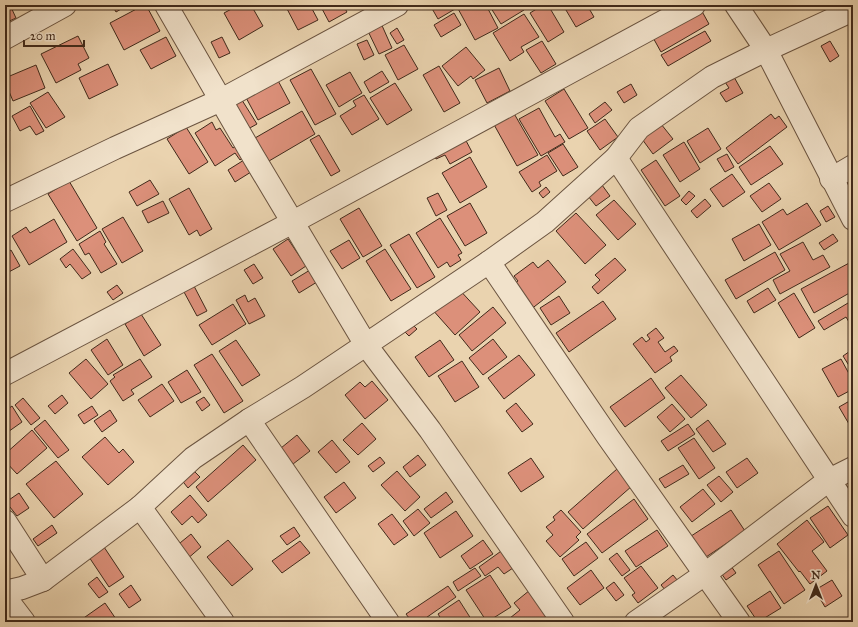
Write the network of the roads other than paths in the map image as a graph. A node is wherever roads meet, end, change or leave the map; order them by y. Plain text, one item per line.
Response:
1 (65, 5) edge
2 (166, 5) edge
3 (397, 5) edge
4 (694, 5) edge
5 (736, 5) edge
6 (853, 10) edge
7 (5, 38) edge
8 (766, 50) junction
9 (221, 100) junction
10 (616, 158) junction
11 (853, 166) edge
12 (831, 179) junction
13 (5, 201) edge
14 (853, 219) edge
15 (293, 222) junction
16 (489, 262) junction
17 (366, 345) junction
18 (5, 374) edge
19 (249, 420) junction
20 (853, 468) edge
21 (829, 480) junction
22 (140, 507) junction
23 (853, 516) edge
24 (5, 522) edge
25 (705, 574) junction
26 (43, 580) junction
27 (5, 592) edge
28 (5, 597) edge
29 (24, 622) edge
30 (222, 622) edge
31 (388, 622) edge
32 (563, 622) edge
33 (636, 622) edge
34 (739, 622) edge

1 - 7 street
2 - 9 street
3 - 9 street
4 - 15 street
5 - 8 street
6 - 8 street
8 - 10 street
8 - 12 street
9 - 13 street
9 - 15 street
10 - 16 street
10 - 21 street
11 - 12 street
12 - 14 street
15 - 17 street
15 - 18 street
16 - 17 street
16 - 25 street
17 - 19 street
17 - 32 street
19 - 22 street
19 - 31 street
20 - 21 street
21 - 23 street
21 - 25 street
22 - 26 street
22 - 30 street
24 - 26 street
25 - 33 street
25 - 34 street
26 - 27 street
28 - 29 street

